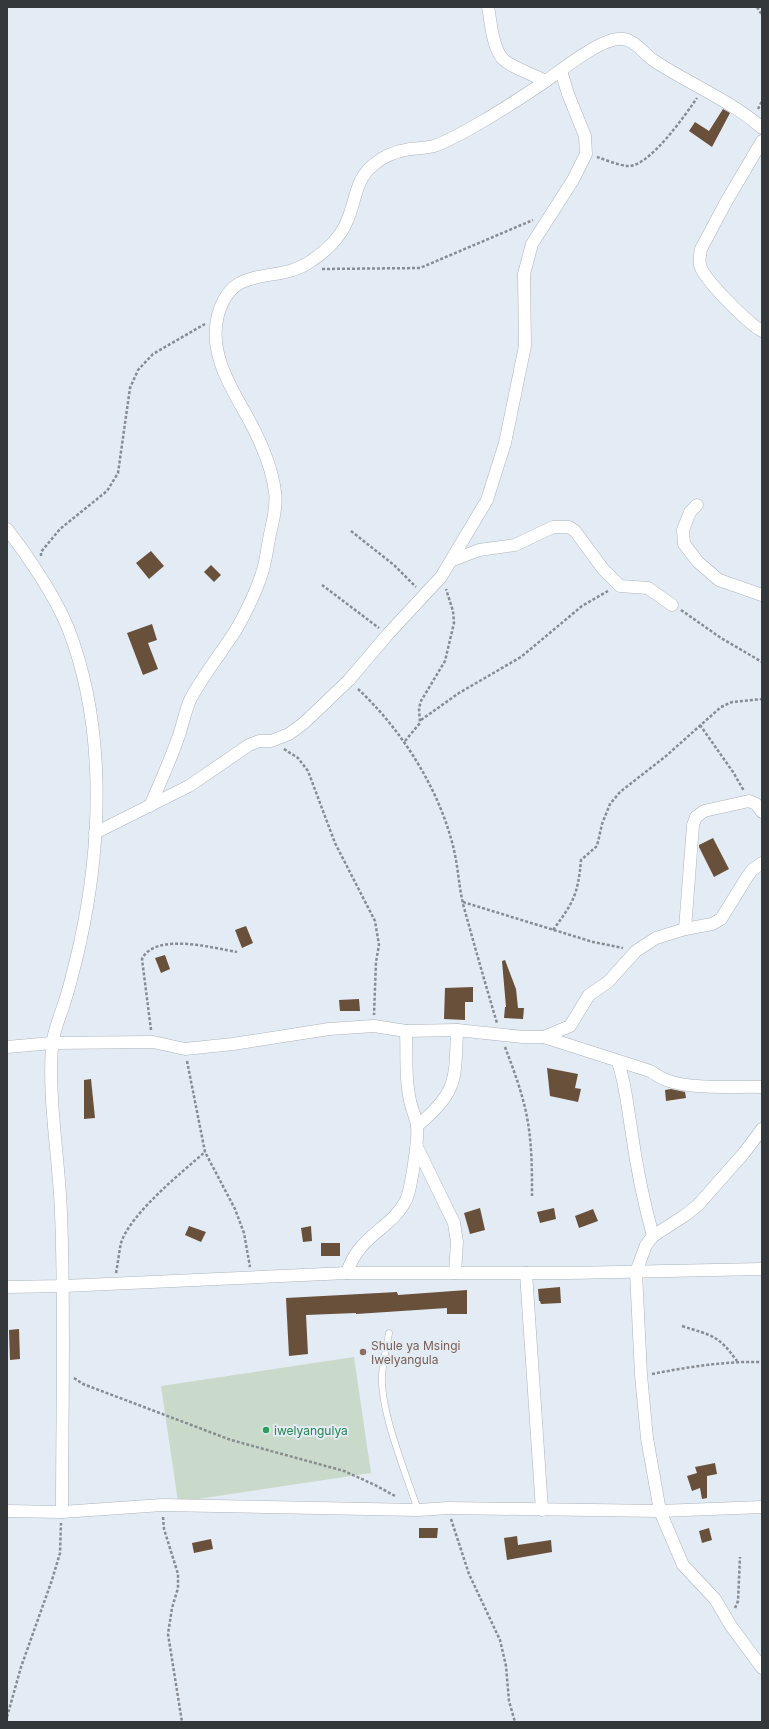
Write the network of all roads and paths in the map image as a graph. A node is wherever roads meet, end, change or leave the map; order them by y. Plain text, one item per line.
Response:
1 (488, 7) edge
2 (757, 7) edge
3 (762, 15) edge
4 (561, 70) junction
5 (546, 81) junction
6 (704, 90) junction
7 (762, 128) edge
8 (762, 141) edge
9 (586, 154) junction
10 (554, 210) junction
11 (319, 269) dead end
12 (217, 317) junction
13 (762, 331) edge
14 (697, 506) dead end
15 (7, 529) edge
16 (351, 531) dead end
17 (42, 558) dead end
18 (453, 560) junction
19 (441, 577) junction
20 (322, 584) dead end
21 (620, 586) junction
22 (762, 595) edge
23 (424, 596) junction
24 (672, 605) joint
25 (388, 634) junction
26 (762, 662) edge
27 (349, 680) junction
28 (762, 699) edge
29 (421, 720) junction
30 (700, 725) junction
31 (271, 741) junction
32 (405, 741) junction
33 (749, 802) junction
34 (150, 806) junction
35 (762, 812) edge
36 (95, 833) junction
37 (762, 863) edge
38 (463, 902) junction
39 (685, 928) junction
40 (553, 930) junction
41 (636, 951) junction
42 (237, 952) dead end
43 (374, 1026) junction
44 (457, 1030) junction
45 (406, 1031) junction
46 (500, 1034) junction
47 (544, 1037) junction
48 (153, 1042) junction
49 (52, 1043) junction
50 (7, 1047) edge
51 (185, 1049) junction
52 (618, 1062) junction
53 (762, 1087) edge
54 (417, 1126) junction
55 (762, 1129) edge
56 (417, 1146) junction
57 (205, 1152) junction
58 (532, 1196) dead end
59 (653, 1236) junction
60 (762, 1269) edge
61 (636, 1272) junction
62 (348, 1273) junction
63 (455, 1273) junction
64 (526, 1273) junction
65 (252, 1277) junction
66 (115, 1284) junction
67 (64, 1286) junction
68 (7, 1287) edge
69 (682, 1326) dead end
70 (389, 1333) dead end
71 (737, 1362) junction
72 (762, 1362) edge
73 (62, 1370) junction
74 (641, 1376) junction
75 (399, 1499) dead end
76 (162, 1505) junction
77 (762, 1507) edge
78 (448, 1508) junction
79 (418, 1510) junction
80 (542, 1510) junction
81 (7, 1511) edge
82 (660, 1511) junction
83 (62, 1512) junction
84 (740, 1557) dead end
85 (731, 1626) junction
86 (762, 1668) edge
87 (7, 1716) edge
88 (182, 1722) edge
89 (514, 1722) edge

1 - 5 street
2 - 3 path
4 - 5 street
4 - 6 street
4 - 9 street
5 - 12 street
6 - 7 street
6 - 9 path
8 - 13 street
9 - 10 street
10 - 11 path
10 - 18 street
12 - 17 path
12 - 34 street
14 - 22 street
15 - 36 street
16 - 23 path
18 - 19 street
18 - 21 street
19 - 23 street
19 - 29 path
20 - 25 path
21 - 24 street
21 - 29 path
23 - 25 street
24 - 26 path
25 - 27 street
27 - 31 street
27 - 32 path
28 - 30 path
29 - 32 path
30 - 33 path
30 - 40 path
31 - 34 street
31 - 43 path
32 - 38 path
33 - 35 street
33 - 39 street
34 - 36 street
36 - 49 street
37 - 39 street
38 - 40 path
38 - 46 path
39 - 41 street
40 - 41 path
41 - 47 street
42 - 48 path
43 - 45 street
43 - 51 street
44 - 45 street
44 - 46 street
44 - 54 street
45 - 54 street
46 - 47 street
46 - 58 path
47 - 52 street
48 - 49 street
48 - 51 street
49 - 50 street
49 - 67 street
51 - 57 path
52 - 53 street
52 - 59 street
54 - 56 street
55 - 59 street
56 - 62 street
56 - 63 street
57 - 65 path
57 - 66 path
59 - 61 street
60 - 61 street
61 - 64 street
61 - 74 street
62 - 63 street
62 - 65 street
63 - 64 street
64 - 80 street
65 - 66 street
66 - 67 street
67 - 68 street
67 - 73 street
69 - 71 path
70 - 79 lane
71 - 72 path
71 - 74 path
73 - 75 path
73 - 83 street
74 - 82 street
76 - 79 street
76 - 83 street
76 - 88 path
77 - 82 street
78 - 79 street
78 - 80 street
78 - 89 path
80 - 82 street
81 - 83 street
82 - 85 street
83 - 87 path
84 - 85 path
85 - 86 street

